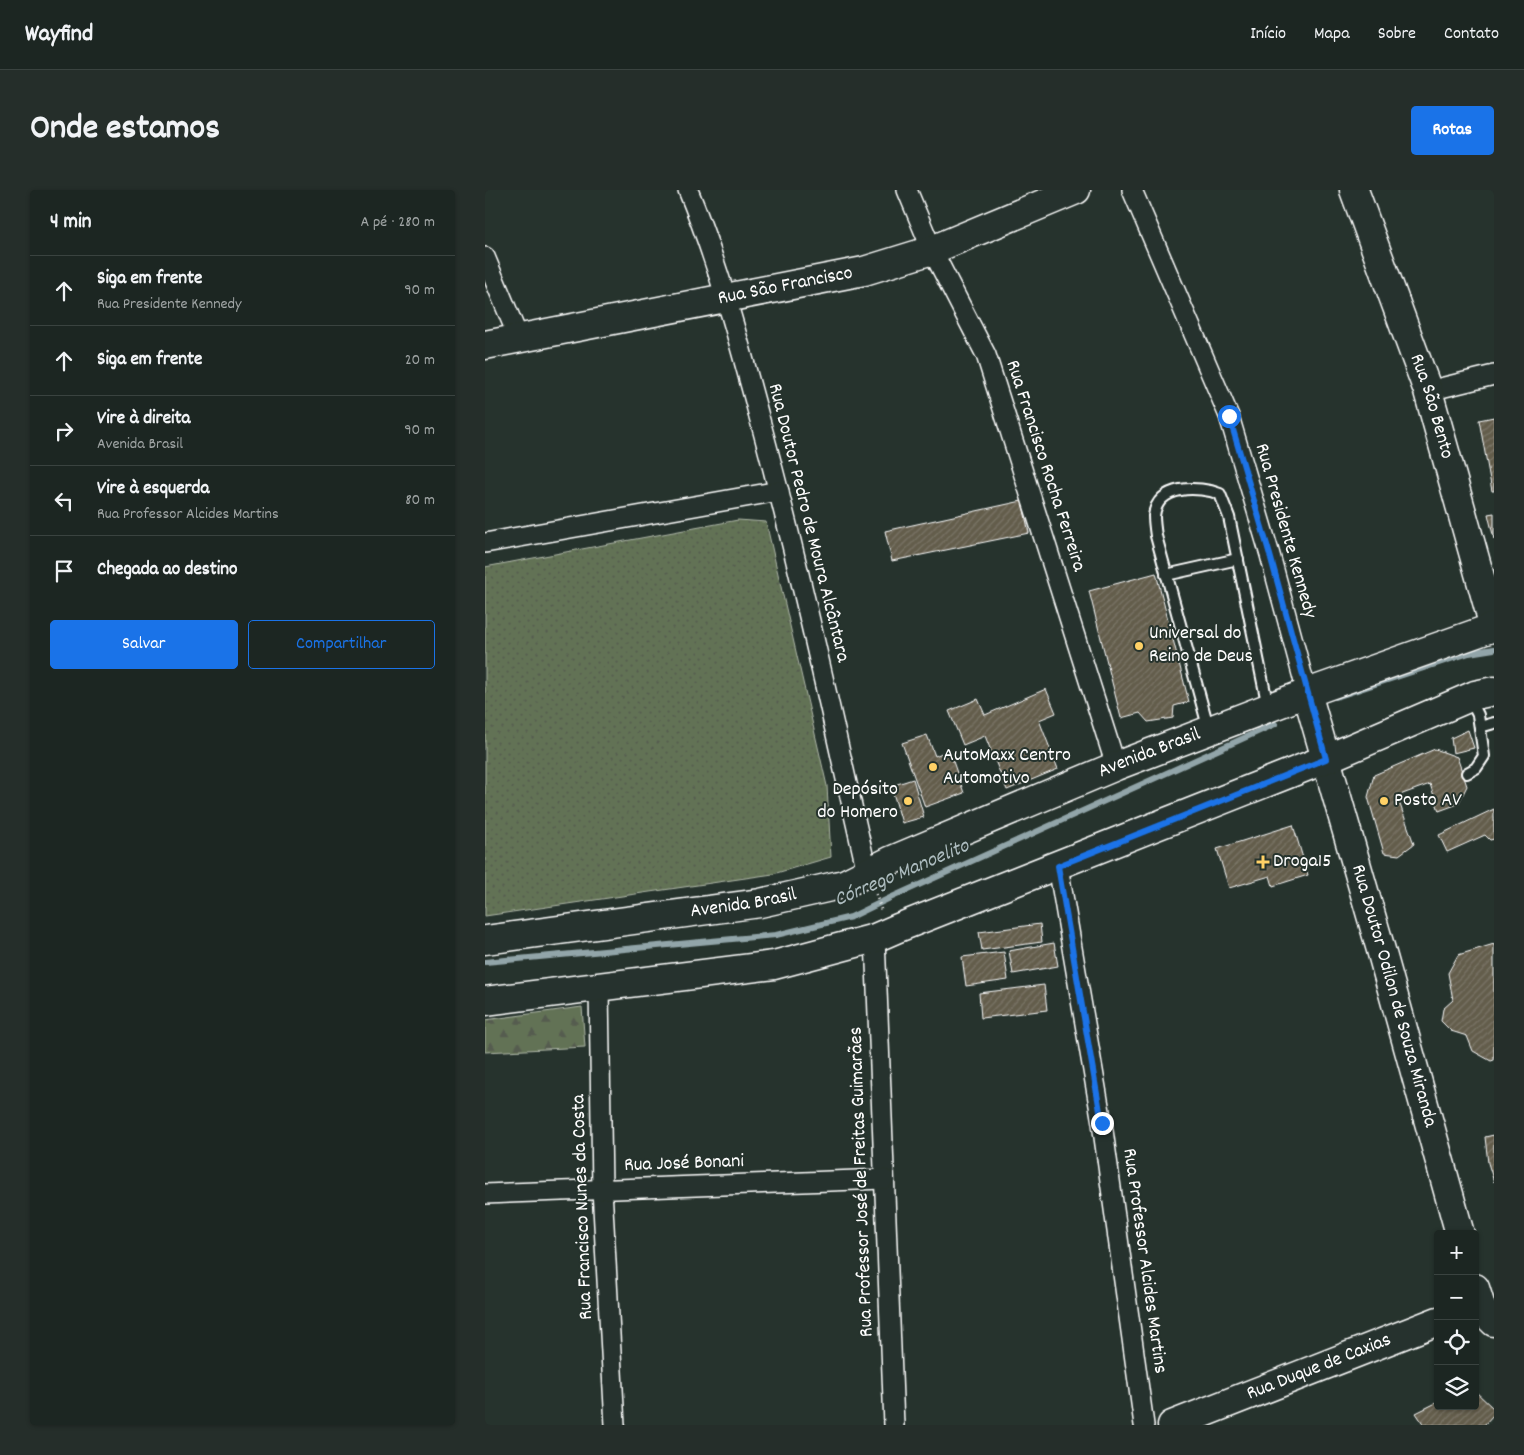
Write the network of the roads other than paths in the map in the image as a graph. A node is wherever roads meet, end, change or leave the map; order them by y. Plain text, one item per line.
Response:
1 (687, 190) edge
2 (907, 190) edge
3 (1075, 190) edge
4 (1132, 190) edge
5 (1354, 190) edge
6 (932, 250) junction
7 (485, 257) edge
8 (727, 298) junction
9 (519, 339) junction
10 (485, 345) edge
11 (1494, 375) edge
12 (1427, 391) junction
13 (779, 492) junction
14 (485, 543) edge
15 (1237, 559) junction
16 (1166, 574) junction
17 (1494, 627) edge
18 (1307, 693) junction
19 (1482, 694) edge
20 (1268, 708) junction
21 (1494, 723) edge
22 (1480, 727) junction
23 (1209, 730) junction
24 (1326, 759) junction
25 (1116, 766) junction
26 (1467, 773) dead end
27 (1058, 866) junction
28 (871, 882) junction
29 (875, 938) junction
30 (485, 940) edge
31 (599, 988) junction
32 (485, 1001) edge
33 (884, 1179) junction
34 (603, 1189) junction
35 (485, 1194) edge
36 (1459, 1230) edge
37 (1434, 1323) edge
38 (615, 1425) edge
39 (894, 1425) edge
40 (1144, 1425) edge
41 (1172, 1425) edge

1 - 8 street, Rua Doutor Pedro de Moura Alcântara
2 - 6 street, Rua Francisco Rocha Ferreira
3 - 6 main road, Rua São Francisco
4 - 18 street, Rua Presidente Kennedy
5 - 12 main road, Rua São Bento
6 - 8 main road, Rua São Francisco
6 - 25 street, Rua Francisco Rocha Ferreira
7 - 9 street
8 - 9 main road, Rua São Francisco
8 - 13 street, Rua Doutor Pedro de Moura Alcântara
9 - 10 main road, Rua São Francisco
11 - 12 street
12 - 17 main road, Rua São Bento
13 - 14 street
13 - 28 street, Rua Doutor Pedro de Moura Alcântara
15 - 16 lane
15 - 16 lane
15 - 20 lane
16 - 23 lane
17 - 18 main road, Avenida Brasil
18 - 20 main road, Avenida Brasil
18 - 24 main road, Rua Doutor Odilon de Souza Miranda
19 - 22 lane
19 - 24 main road
20 - 23 main road, Avenida Brasil
21 - 22 lane
22 - 26 lane
23 - 25 main road, Avenida Brasil
24 - 27 main road
24 - 36 main road, Rua Doutor Odilon de Souza Miranda
25 - 28 main road, Avenida Brasil
27 - 29 main road
27 - 40 street, Rua Professor Alcides Martins
28 - 30 main road, Avenida Brasil
29 - 31 main road
29 - 33 street, Rua Professor José de Freitas Guimarães
31 - 32 main road
31 - 34 street, Rua Francisco Nunes da Costa
33 - 34 street, Rua José Bonani
33 - 39 street, Rua Professor José de Freitas Guimarães
34 - 35 street, Rua José Bonani
34 - 38 street, Rua Francisco Nunes da Costa
37 - 41 main road, Rua Duque de Caxias

